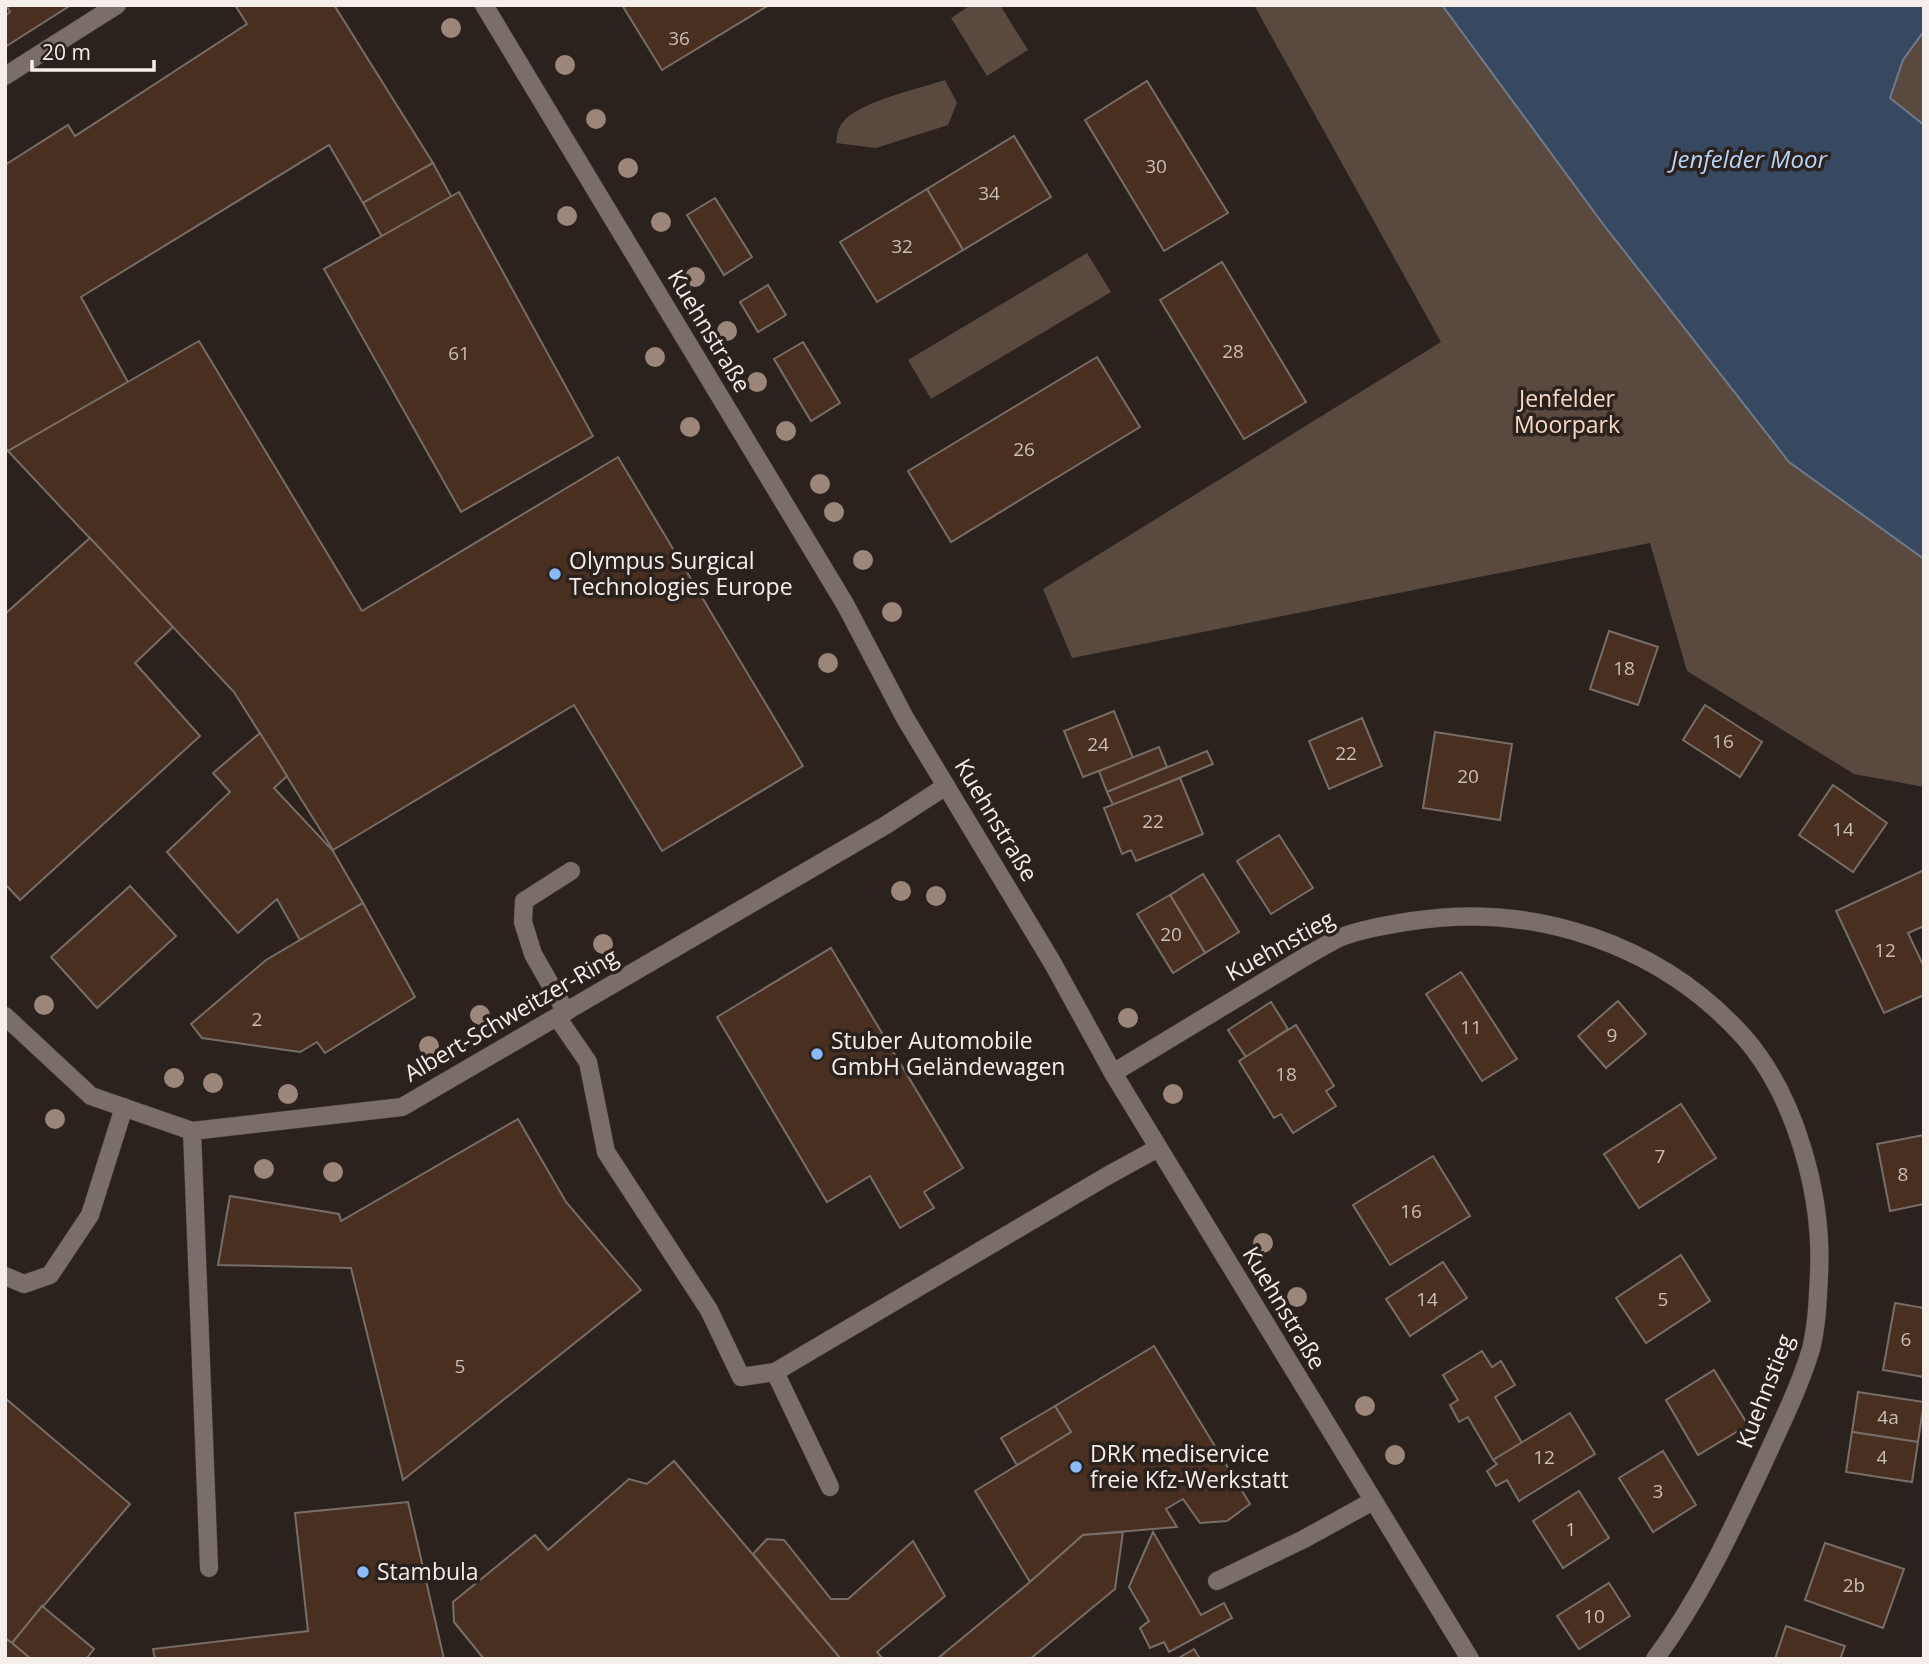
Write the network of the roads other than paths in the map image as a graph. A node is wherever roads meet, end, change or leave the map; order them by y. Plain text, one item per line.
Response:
1 (117, 5) edge
2 (484, 5) edge
3 (5, 76) edge
4 (946, 786) junction
5 (571, 870) dead end
6 (562, 1014) junction
7 (5, 1016) edge
8 (1113, 1073) junction
9 (124, 1107) junction
10 (192, 1131) junction
11 (1158, 1148) junction
12 (5, 1276) edge
13 (775, 1372) junction
14 (830, 1487) dead end
15 (1373, 1501) junction
16 (209, 1568) dead end
17 (1217, 1581) dead end
18 (1470, 1659) edge
19 (1655, 1659) edge

1 - 3 street
2 - 4 street, Kuehnstraße
4 - 6 street, Albert-Schweitzer-Ring
4 - 8 street, Kuehnstraße
5 - 6 street
6 - 10 street, Albert-Schweitzer-Ring
6 - 13 street
7 - 9 street, Albert-Schweitzer-Ring
8 - 11 street, Kuehnstraße
8 - 19 street, Kuehnstieg
9 - 10 street, Albert-Schweitzer-Ring
9 - 12 street
10 - 16 street
11 - 13 street
11 - 15 street, Kuehnstraße
13 - 14 street
15 - 17 street
15 - 18 street, Kuehnstraße

